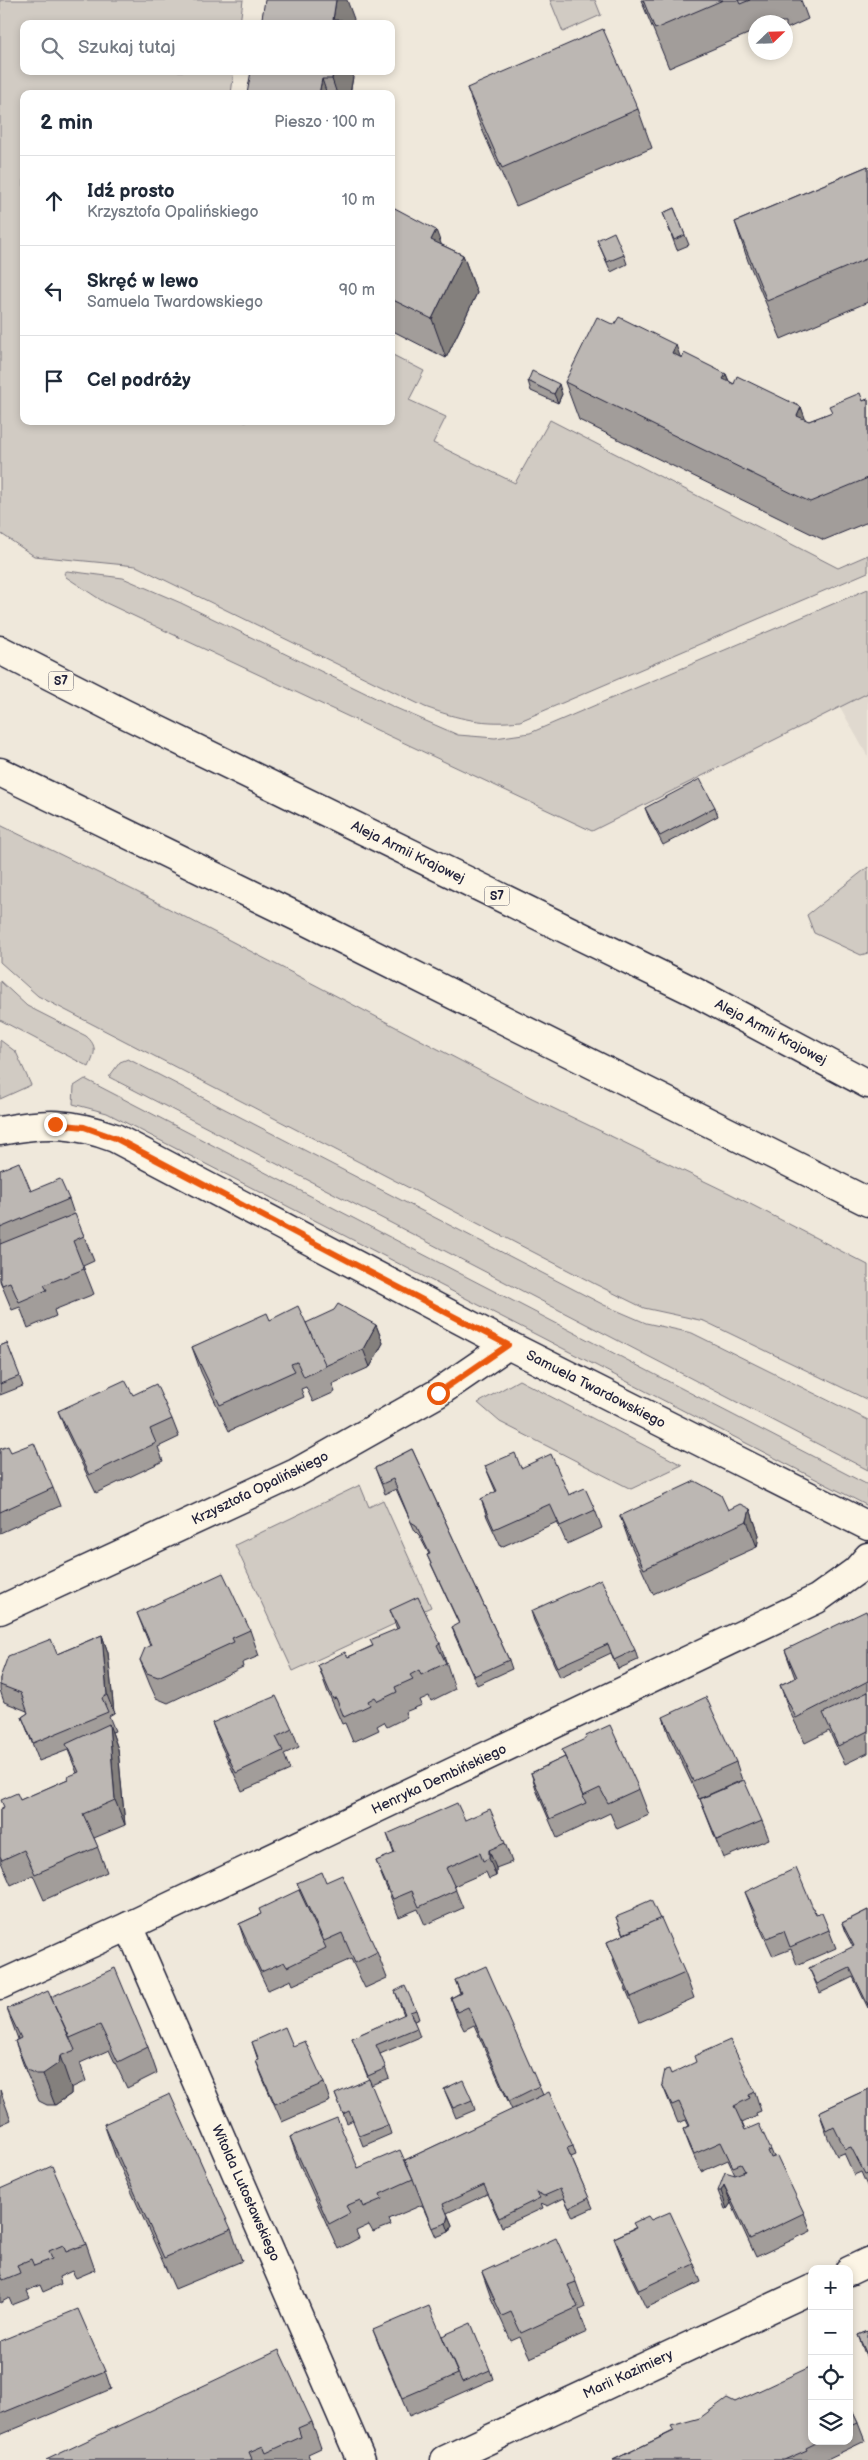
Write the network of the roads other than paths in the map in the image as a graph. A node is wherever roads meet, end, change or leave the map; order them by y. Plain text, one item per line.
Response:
1 (0, 650) edge
2 (0, 772) edge
3 (868, 1084) edge
4 (0, 1130) edge
5 (868, 1202) edge
6 (508, 1345) junction
7 (868, 1526) edge
8 (868, 1557) edge
9 (0, 1610) edge
10 (129, 1926) junction
11 (0, 1985) edge
12 (868, 2262) edge
13 (853, 2269) edge
14 (808, 2291) edge
15 (361, 2460) edge
16 (445, 2460) edge

1 - 3 main road, Aleja Armii Krajowej / S7
2 - 5 main road
4 - 6 main road, Samuela Twardowskiego
6 - 7 main road, Samuela Twardowskiego
6 - 9 main road, Krzysztofa Opalińskiego
8 - 10 main road, Henryka Dembińskiego
10 - 11 main road, Henryka Dembińskiego
10 - 15 main road, Witolda Lutosławskiego
12 - 13 main road
14 - 16 main road, Marii Kazimiery

